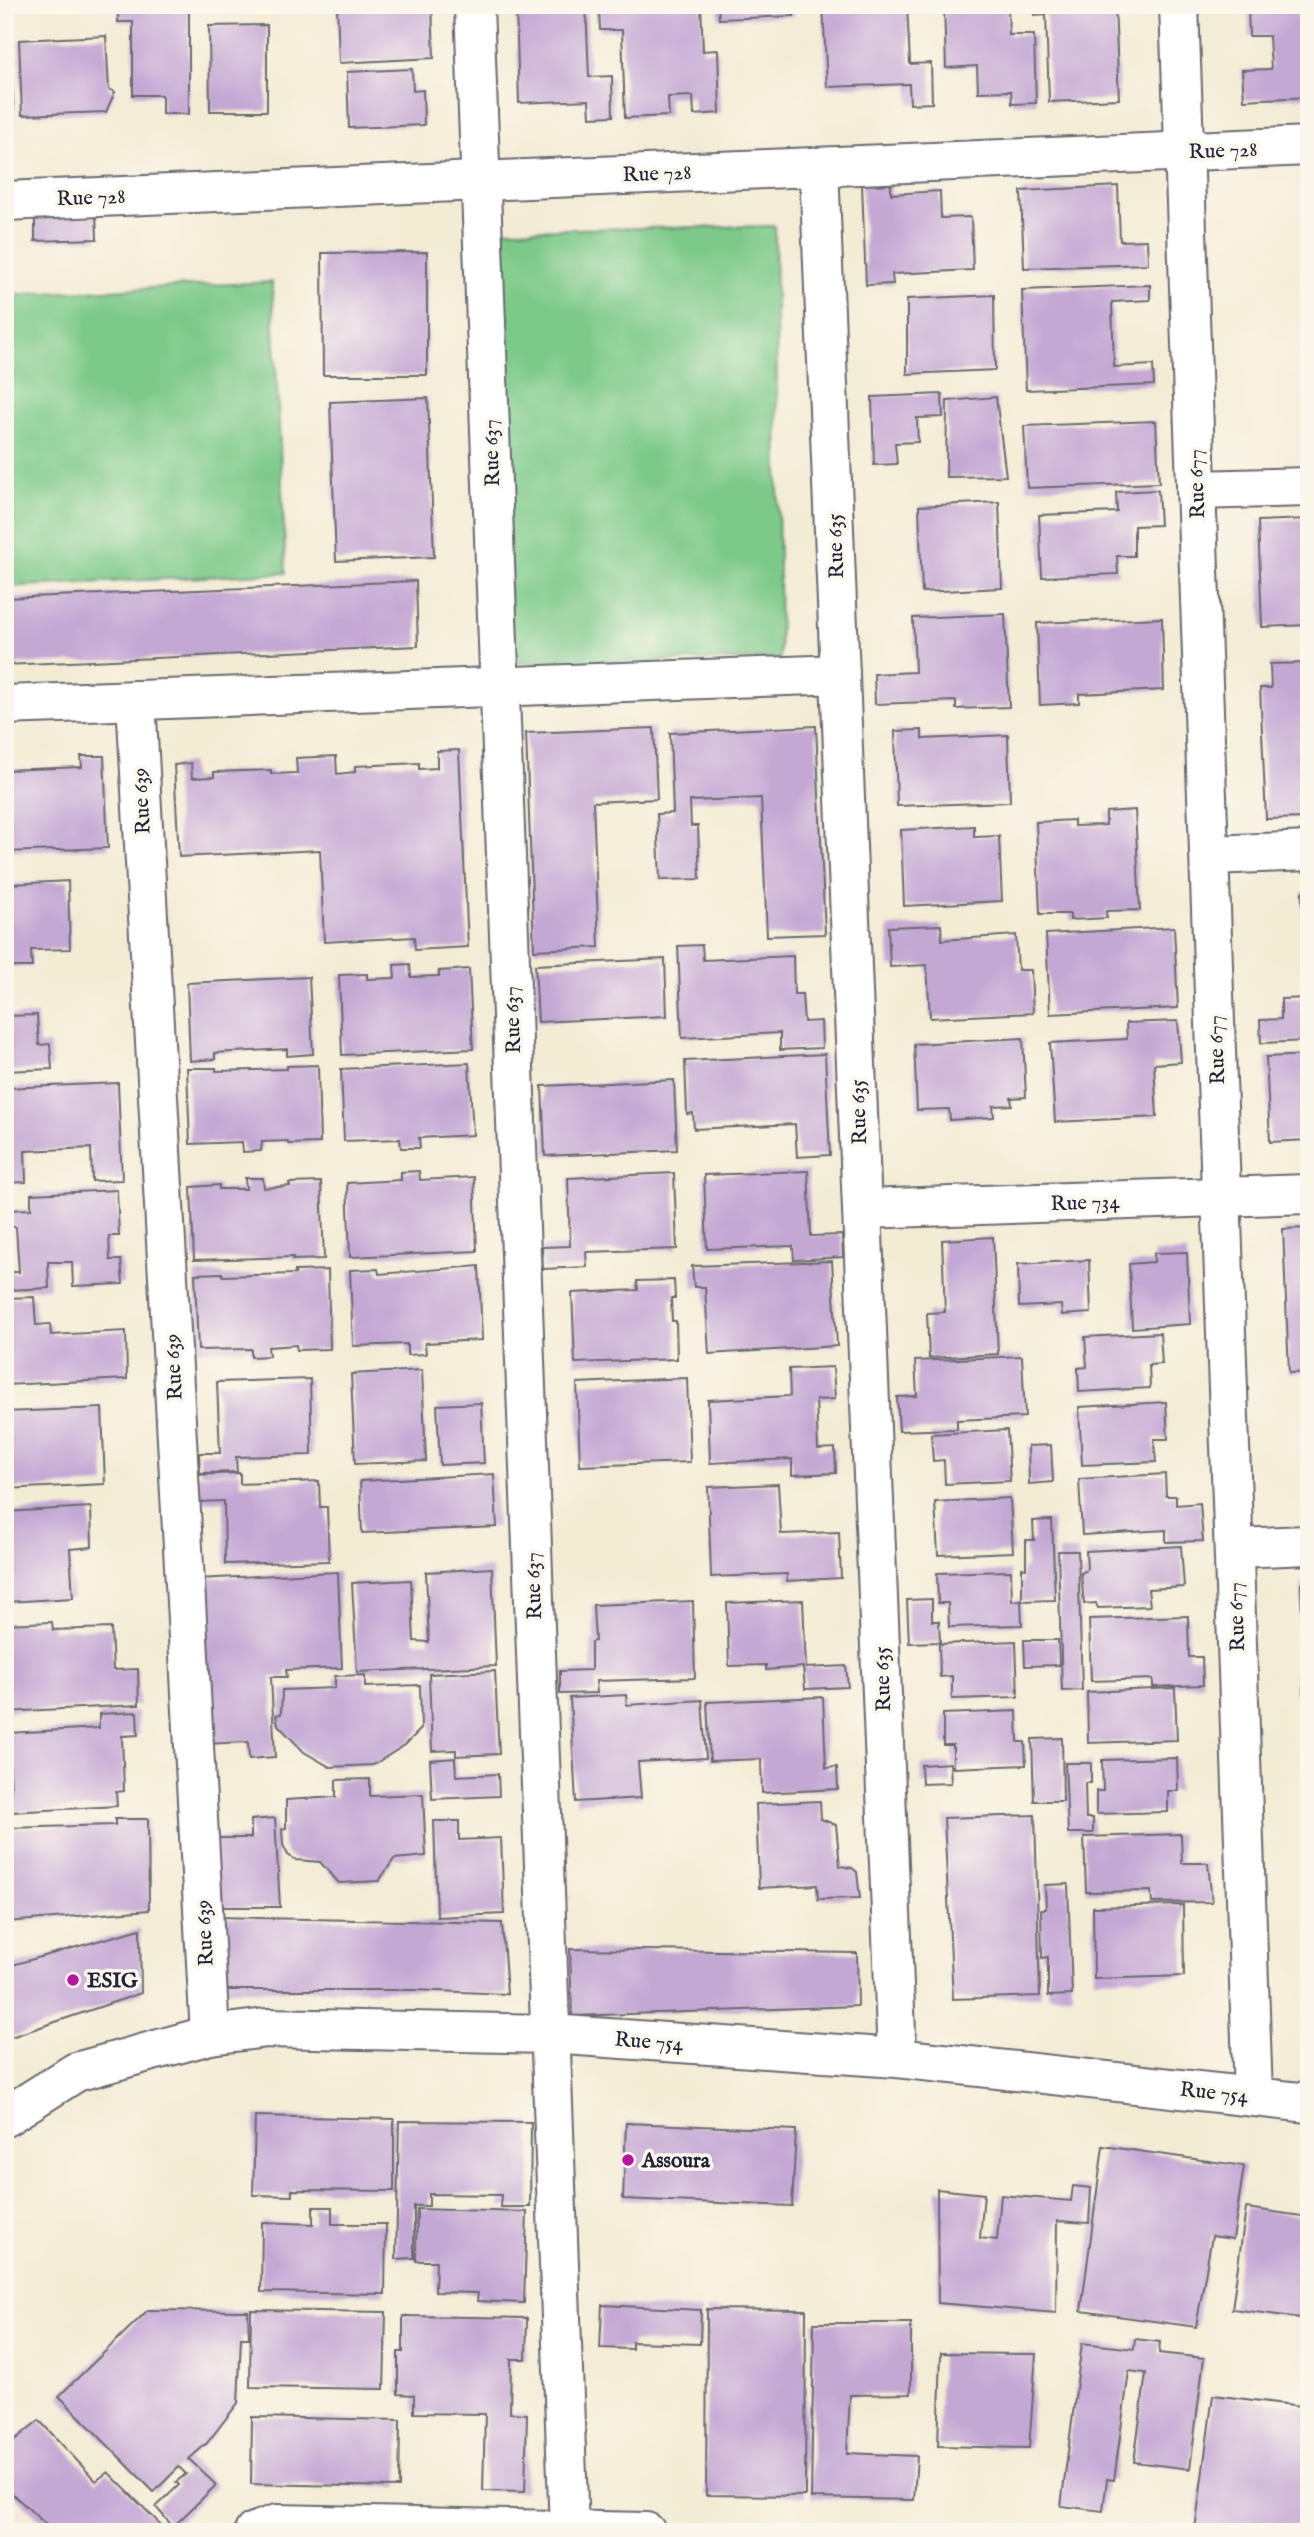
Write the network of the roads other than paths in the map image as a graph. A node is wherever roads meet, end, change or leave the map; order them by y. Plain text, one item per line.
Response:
1 (474, 5) edge
2 (1179, 5) edge
3 (1309, 146) edge
4 (1185, 151) junction
5 (819, 167) junction
6 (480, 181) junction
7 (5, 201) edge
8 (1309, 486) edge
9 (1196, 490) junction
10 (840, 674) junction
11 (499, 687) junction
12 (136, 700) junction
13 (5, 705) edge
14 (1309, 851) edge
15 (1210, 855) junction
16 (1309, 1194) edge
17 (1222, 1198) junction
18 (862, 1209) junction
19 (1309, 1545) edge
20 (1234, 1548) junction
21 (550, 2034) junction
22 (210, 2035) junction
23 (897, 2058) junction
24 (1253, 2096) junction
25 (1309, 2104) edge
26 (5, 2116) edge
27 (569, 2530) edge
28 (254, 2532) edge
29 (646, 2532) edge

1 - 6 street, Rue 637
2 - 4 street, Rue 677
3 - 4 street, Rue 728
4 - 5 street, Rue 728
4 - 9 street, Rue 677
5 - 6 street, Rue 728
5 - 10 street, Rue 635
6 - 7 street, Rue 728
6 - 11 street, Rue 637
8 - 9 street
9 - 15 street, Rue 677
10 - 11 street
10 - 18 street, Rue 635
11 - 12 street
11 - 21 street, Rue 637
12 - 13 street
12 - 22 street, Rue 639
14 - 15 street
15 - 17 street, Rue 677
16 - 17 street, Rue 734
17 - 18 street, Rue 734
17 - 20 street, Rue 677
18 - 23 street, Rue 635
19 - 20 street
20 - 24 street, Rue 677
21 - 22 street, Rue 754
21 - 23 street, Rue 754
21 - 27 street, Rue 637
22 - 26 street, Rue 754
23 - 24 street, Rue 754
24 - 25 street, Rue 754
27 - 28 street
27 - 29 street

